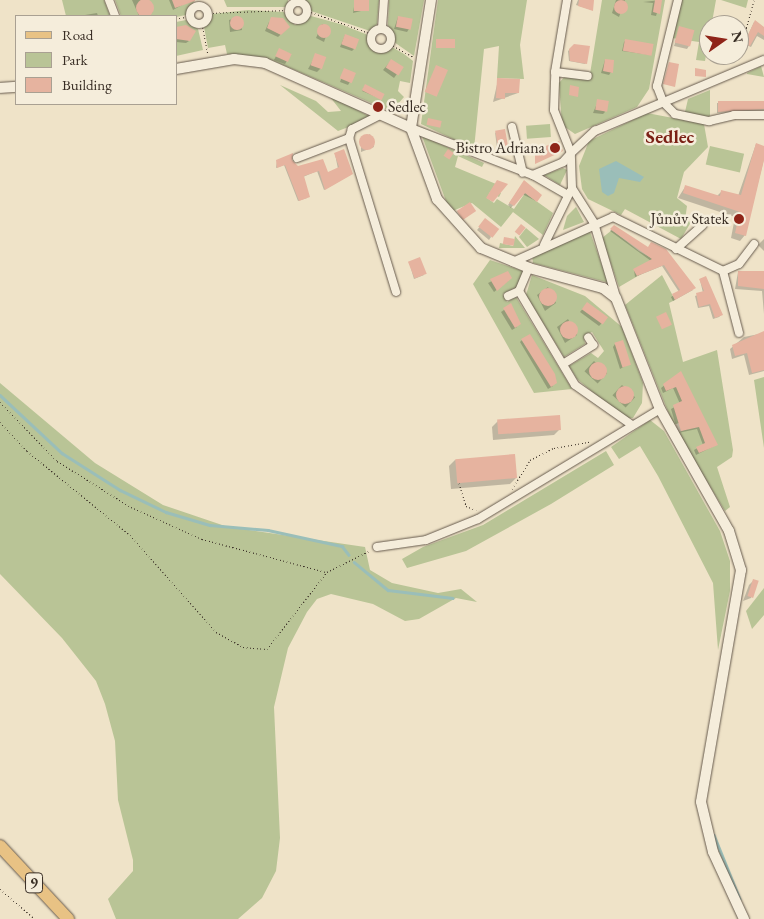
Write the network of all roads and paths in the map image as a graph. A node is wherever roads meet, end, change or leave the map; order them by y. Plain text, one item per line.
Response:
1 (109, 0) edge
2 (384, 0) edge
3 (431, 0) edge
4 (567, 0) edge
5 (678, 0) edge
6 (754, 0) edge
7 (295, 1) edge
8 (201, 3) edge
9 (289, 10) junction
10 (308, 12) junction
11 (209, 13) junction
12 (115, 15) edge
13 (190, 16) junction
14 (178, 18) edge
15 (749, 18) edge
16 (382, 28) junction
17 (372, 34) junction
18 (390, 44) junction
19 (764, 60) edge
20 (419, 61) dead end
21 (740, 67) joint
22 (178, 69) edge
23 (555, 72) junction
24 (588, 76) dead end
25 (15, 87) edge
26 (0, 88) edge
27 (663, 102) junction
28 (382, 114) junction
29 (764, 115) edge
30 (512, 127) dead end
31 (411, 128) junction
32 (349, 138) junction
33 (571, 153) junction
34 (297, 158) dead end
35 (523, 173) junction
36 (533, 175) junction
37 (570, 191) junction
38 (594, 223) junction
39 (702, 225) dead end
40 (754, 244) dead end
41 (544, 245) junction
42 (676, 248) junction
43 (513, 262) junction
44 (723, 271) junction
45 (527, 272) dead end
46 (519, 291) junction
47 (396, 292) dead end
48 (508, 296) dead end
49 (616, 298) junction
50 (739, 333) dead end
51 (588, 337) dead end
52 (562, 364) junction
53 (0, 402) edge
54 (660, 409) junction
55 (0, 422) edge
56 (632, 425) junction
57 (606, 441) junction
58 (459, 483) dead end
59 (507, 495) dead end
60 (483, 510) dead end
61 (376, 547) joint
62 (327, 572) junction
63 (0, 846) edge
64 (0, 889) edge
65 (35, 919) edge
66 (68, 919) edge
67 (744, 919) edge

1 - 12 street
2 - 16 street
3 - 31 street
4 - 23 street
5 - 27 street
6 - 15 path
7 - 9 street
7 - 10 street
8 - 11 street
8 - 13 street
9 - 10 street
9 - 11 path
10 - 17 path
11 - 13 street
13 - 14 path
16 - 17 street
16 - 18 street
17 - 18 street
18 - 20 path
19 - 21 street
21 - 27 street
22 - 28 street
23 - 24 street
23 - 33 street
25 - 26 street
27 - 29 street
27 - 33 street
28 - 31 street
28 - 32 street
30 - 35 street
31 - 35 street
31 - 43 street
32 - 34 street
32 - 47 street
33 - 36 street
33 - 37 street
35 - 36 street
36 - 37 street
37 - 38 street
37 - 41 street
38 - 41 street
38 - 42 street
38 - 49 street
39 - 42 street
40 - 44 street
41 - 43 street
42 - 44 street
43 - 49 street
44 - 50 street
45 - 46 street
46 - 48 street
46 - 52 street
49 - 54 street
51 - 52 street
52 - 56 street
53 - 62 path
54 - 56 street
54 - 67 street
55 - 62 path
56 - 57 street
57 - 59 path
57 - 61 street
58 - 60 path
61 - 62 path
63 - 66 main road, 9
64 - 65 path

